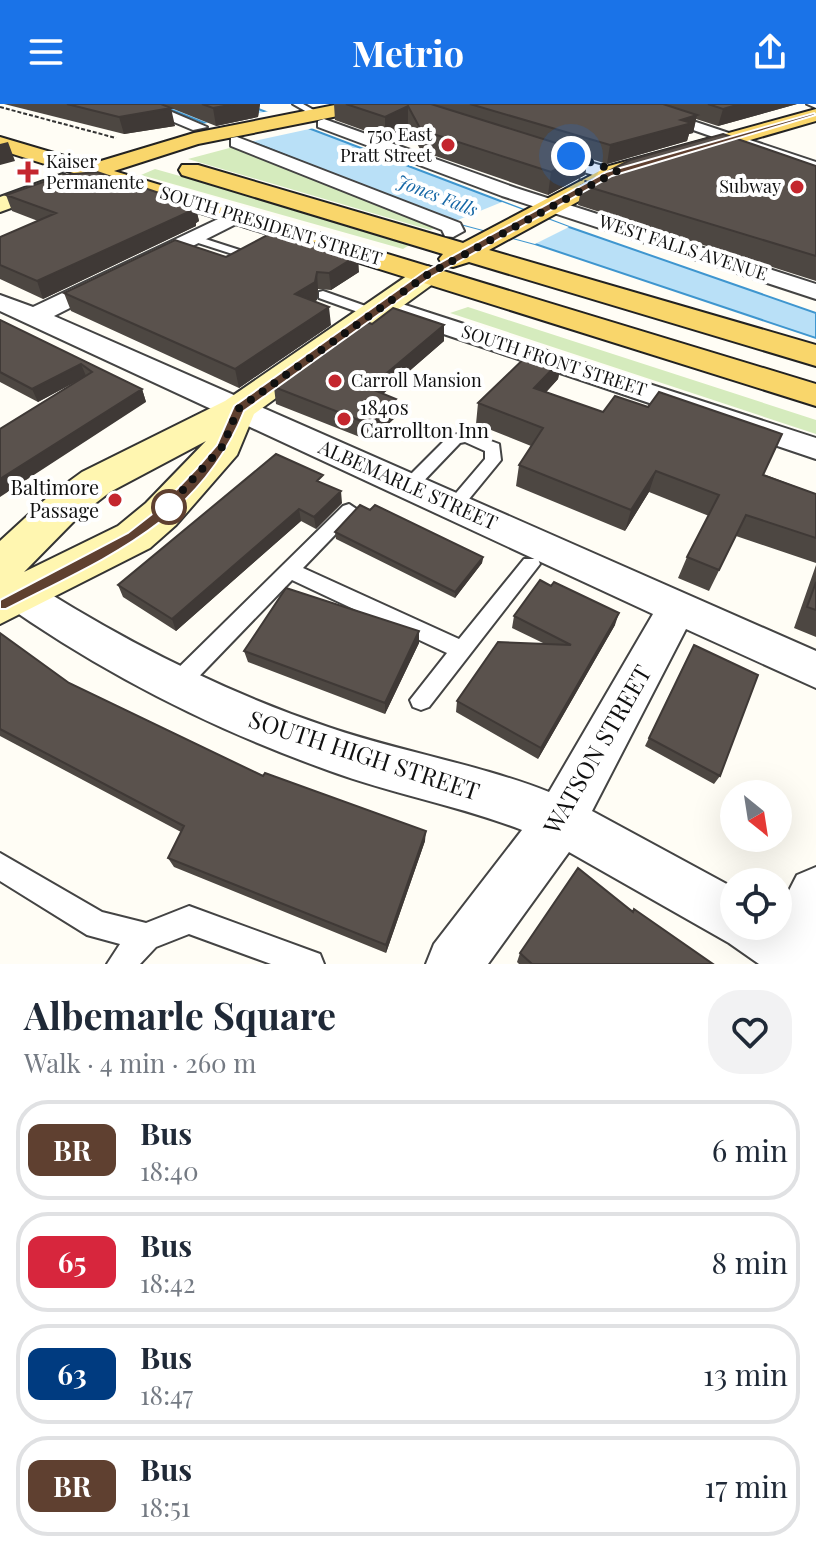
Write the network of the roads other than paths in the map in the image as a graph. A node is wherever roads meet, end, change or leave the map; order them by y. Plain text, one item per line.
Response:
1 (139, 104) edge
2 (368, 104) edge
3 (663, 104) edge
4 (630, 105) edge
5 (294, 112) edge
6 (816, 115) edge
7 (321, 119) junction
8 (199, 127) dead end
9 (736, 135) junction
10 (230, 137) junction
11 (0, 143) edge
12 (122, 145) junction
13 (518, 145) edge
14 (816, 156) edge
15 (342, 166) dead end
16 (816, 168) edge
17 (91, 171) junction
18 (317, 174) junction
19 (607, 181) junction
20 (283, 186) dead end
21 (0, 205) edge
22 (542, 209) junction
23 (237, 216) junction
24 (193, 238) junction
25 (460, 240) junction
26 (248, 256) edge
27 (427, 275) junction
28 (816, 292) edge
29 (323, 295) edge
30 (0, 302) edge
31 (378, 309) junction
32 (33, 317) junction
33 (816, 356) edge
34 (816, 395) edge
35 (238, 409) junction
36 (816, 449) edge
37 (409, 486) junction
38 (454, 506) junction
39 (349, 510) dead end
40 (531, 564) dead end
41 (289, 570) junction
42 (5, 587) edge
43 (677, 608) junction
44 (462, 650) junction
45 (816, 670) edge
46 (175, 686) junction
47 (421, 700) dead end
48 (560, 822) junction
49 (0, 866) edge
50 (816, 894) edge
51 (720, 910) edge
52 (146, 937) junction
53 (784, 947) edge
54 (121, 964) edge
55 (310, 964) edge
56 (454, 964) edge

1 - 8 street
2 - 7 main road
3 - 4 lane
3 - 9 street
4 - 9 street
5 - 7 main road
5 - 10 main road
6 - 9 main road
7 - 22 street, WEST FALLS AVENUE
9 - 14 street
9 - 16 street
9 - 19 main road
10 - 12 main road
10 - 18 street
11 - 17 main road, SOUTH PRESIDENT STREET
12 - 17 main road
12 - 25 main road, SOUTH PRESIDENT STREET
13 - 19 street
15 - 18 street
17 - 21 main road
17 - 23 main road, SOUTH PRESIDENT STREET
18 - 20 street
18 - 25 street
19 - 22 main road
22 - 25 main road
22 - 28 street, WEST FALLS AVENUE
23 - 24 street
23 - 27 main road, SOUTH PRESIDENT STREET
24 - 26 lane
24 - 32 street
25 - 27 main road
25 - 33 main road, SOUTH PRESIDENT STREET
27 - 31 main road
27 - 34 main road, SOUTH PRESIDENT STREET
29 - 31 lane
30 - 32 street, ALBEMARLE STREET
31 - 35 main road
31 - 36 street, SOUTH FRONT STREET
32 - 35 street, ALBEMARLE STREET
35 - 37 street, ALBEMARLE STREET
35 - 42 main road
35 - 42 main road
37 - 38 street, ALBEMARLE STREET
37 - 38 lane
38 - 43 street, ALBEMARLE STREET
39 - 41 lane
40 - 44 lane
41 - 44 lane
41 - 46 lane
42 - 46 street, SOUTH HIGH STREET
43 - 45 street, ALBEMARLE STREET
43 - 48 street, WATSON STREET
44 - 47 lane
46 - 48 street, SOUTH HIGH STREET
48 - 51 street, SOUTH HIGH STREET
48 - 56 street, WATSON STREET
49 - 52 lane
50 - 53 street
52 - 54 lane
52 - 55 lane

